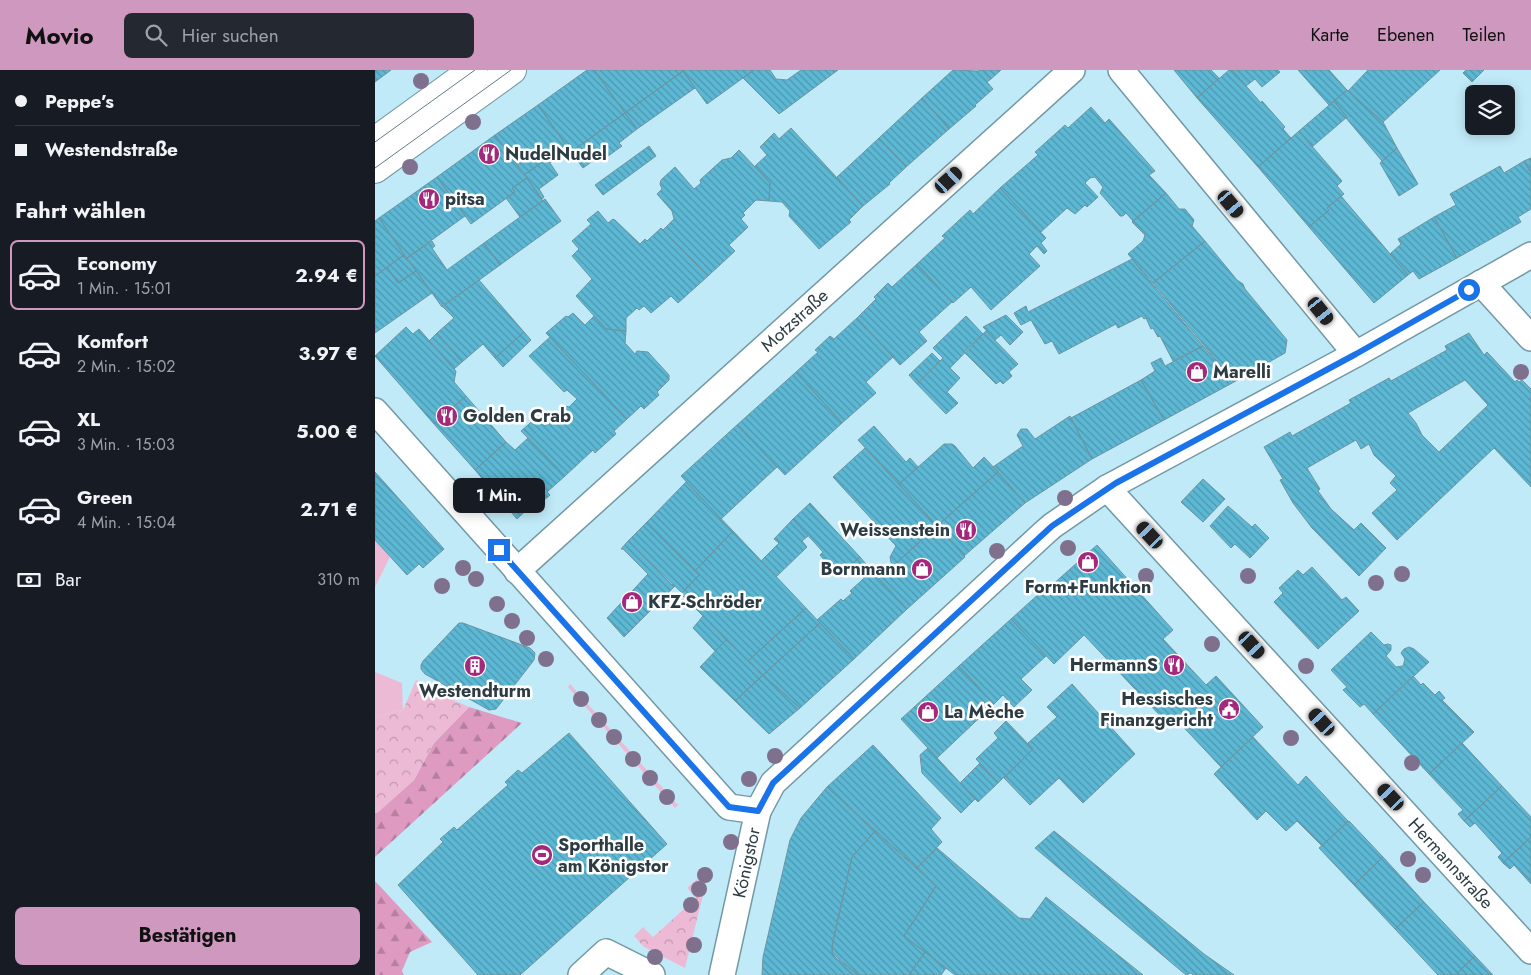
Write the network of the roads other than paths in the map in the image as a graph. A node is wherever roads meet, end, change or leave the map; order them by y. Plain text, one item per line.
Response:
1 (473, 70) edge
2 (512, 70) edge
3 (1071, 70) edge
4 (1121, 70) edge
5 (375, 141) edge
6 (375, 169) edge
7 (1531, 255) edge
8 (1481, 283) junction
9 (1531, 338) edge
10 (1356, 354) junction
11 (375, 411) edge
12 (1107, 488) junction
13 (517, 571) junction
14 (758, 811) junction
15 (1531, 951) edge
16 (581, 975) edge
17 (652, 975) edge
18 (722, 975) edge

1 - 5 main road
2 - 6 main road
3 - 13 street, Motzstraße
4 - 10 street
7 - 8 street, Königstor
8 - 9 street
8 - 10 street, Königstor
10 - 12 street, Königstor
11 - 13 street
12 - 14 street, Königstor
12 - 15 street, Hermannstraße
13 - 14 street
14 - 18 street, Königstor
16 - 17 street

